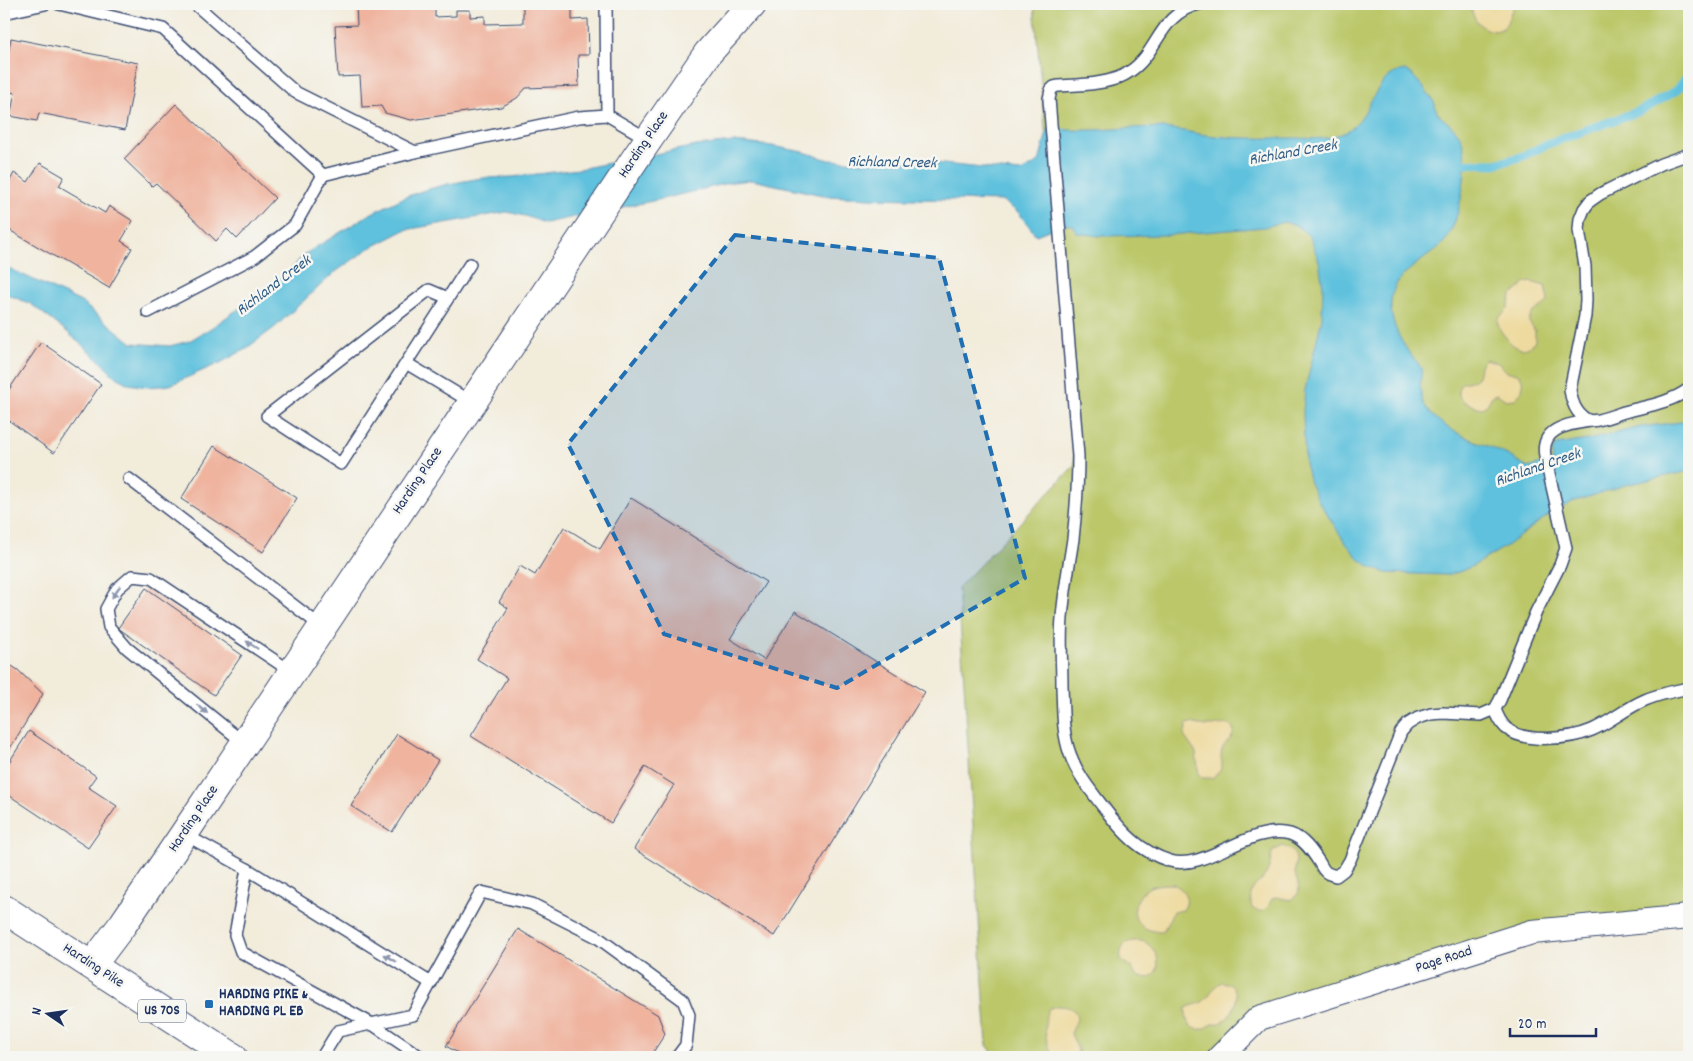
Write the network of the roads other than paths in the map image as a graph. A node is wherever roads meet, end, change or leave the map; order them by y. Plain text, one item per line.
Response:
1 (45, 4) edge
2 (60, 4) edge
3 (195, 4) edge
4 (606, 4) edge
5 (752, 4) edge
6 (1199, 4) edge
7 (4, 13) edge
8 (607, 115) junction
9 (641, 149) junction
10 (415, 152) junction
11 (1689, 154) edge
12 (323, 175) junction
13 (470, 264) dead end
14 (448, 298) junction
15 (148, 312) dead end
16 (406, 363) junction
17 (1689, 389) edge
18 (471, 402) junction
19 (1591, 421) junction
20 (129, 479) dead end
21 (322, 626) junction
22 (292, 672) junction
23 (1689, 688) edge
24 (1495, 708) junction
25 (244, 743) junction
26 (184, 834) junction
27 (247, 869) junction
28 (4, 908) edge
29 (1689, 917) edge
30 (92, 965) junction
31 (431, 983) junction
32 (372, 1024) junction
33 (233, 1057) edge
34 (322, 1057) edge
35 (421, 1057) edge
36 (677, 1057) edge
37 (1220, 1057) edge

1 - 7 lane
2 - 12 lane
3 - 10 lane
4 - 8 lane
5 - 9 main road, Harding Place
6 - 24 lane
8 - 9 lane
8 - 10 lane
9 - 18 main road, Harding Place
10 - 12 lane
11 - 19 lane
12 - 15 lane
13 - 14 lane
14 - 16 lane
14 - 16 lane
16 - 18 lane
17 - 19 lane
18 - 21 main road, Harding Place
19 - 24 lane
20 - 21 lane
21 - 22 main road, Harding Place
22 - 25 main road, Harding Place
22 -> 25 lane
23 - 24 lane
25 - 26 main road, Harding Place
26 - 27 lane
26 - 30 main road, Harding Place
31 -> 27 lane
27 - 32 lane
28 - 30 main road, Harding Pike / US 70S
29 - 37 street, Page Road
30 - 33 main road, Harding Pike / US 70S
31 - 32 lane
31 - 36 lane
32 - 34 lane
32 - 35 lane

